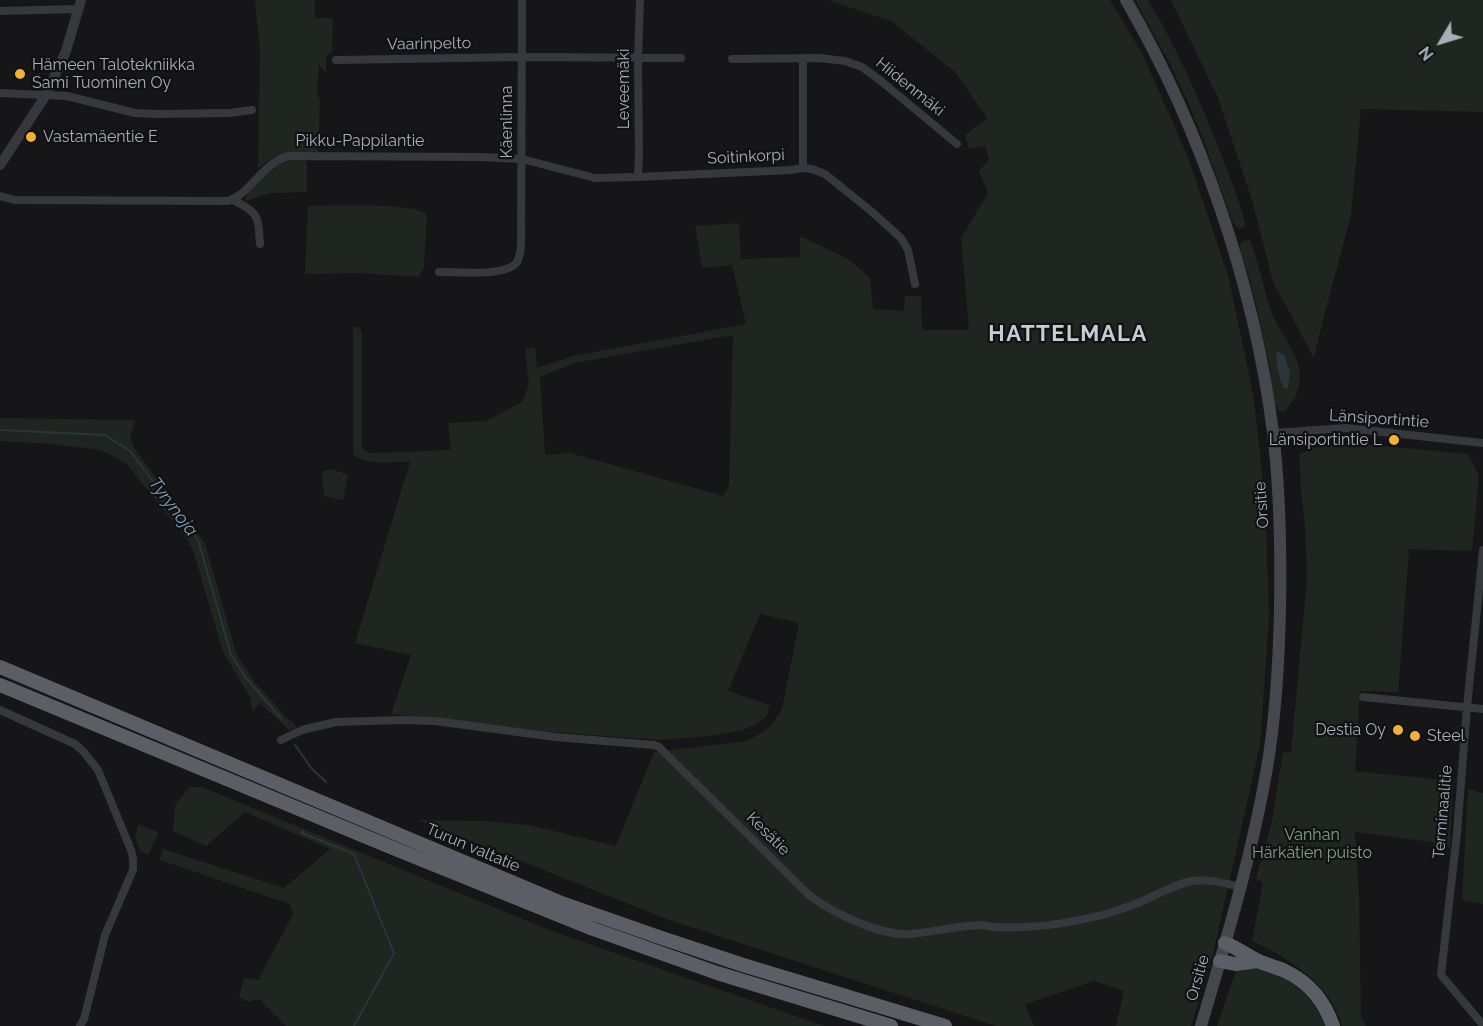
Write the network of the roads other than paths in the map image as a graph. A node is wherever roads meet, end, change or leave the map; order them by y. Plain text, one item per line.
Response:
1 (522, 0) edge
2 (640, 0) edge
3 (1126, 0) edge
4 (80, 5) edge
5 (0, 11) edge
6 (522, 57) junction
7 (639, 58) junction
8 (681, 58) dead end
9 (803, 58) junction
10 (732, 59) dead end
11 (336, 60) dead end
12 (0, 93) edge
13 (46, 94) junction
14 (252, 110) dead end
15 (957, 144) dead end
16 (522, 159) junction
17 (0, 165) edge
18 (803, 168) junction
19 (638, 177) junction
20 (0, 196) edge
21 (233, 200) junction
22 (260, 243) dead end
23 (439, 272) dead end
24 (915, 284) dead end
25 (1273, 433) junction
26 (1483, 443) edge
27 (1483, 550) edge
28 (0, 667) edge
29 (0, 685) edge
30 (1363, 697) dead end
31 (1467, 707) junction
32 (1483, 708) edge
33 (0, 710) edge
34 (281, 740) dead end
35 (1242, 886) junction
36 (1225, 943) junction
37 (1220, 961) junction
38 (1259, 961) junction
39 (1483, 1025) edge
40 (80, 1026) edge
41 (891, 1026) edge
42 (945, 1026) edge
43 (1201, 1026) edge
44 (1334, 1026) edge

1 - 6 street, Käenlinna
2 - 7 street, Leveemäki
3 - 25 main road, Orsitie
4 - 5 street
4 - 13 street
6 - 7 street
6 - 11 street, Vaarinpelto
6 - 16 street, Käenlinna
7 - 8 street
7 - 19 street, Leveemäki
9 - 10 street, Hiidenmäki
9 - 15 street, Hiidenmäki
9 - 18 street
12 - 13 street
13 - 14 street
13 - 17 street
16 - 19 street, Soitinkorpi
16 - 21 street, Pikku-Pappilantie
16 - 23 street, Käenlinna
18 - 19 street, Soitinkorpi
18 - 24 street, Soitinkorpi
20 - 21 street
21 - 22 street
25 - 26 street, Länsiportintie
25 - 35 main road, Orsitie
27 - 31 street, Terminaalitie
28 - 42 highway, Turun valtatie
29 - 41 highway, Turun valtatie
30 - 31 street
31 - 32 street
31 - 39 street, Terminaalitie
33 - 40 street
34 - 35 street, Kesätie
35 - 36 main road, Orsitie
36 - 37 main road, Orsitie
36 - 38 highway
37 - 38 highway
37 - 43 main road, Orsitie
38 - 44 highway

